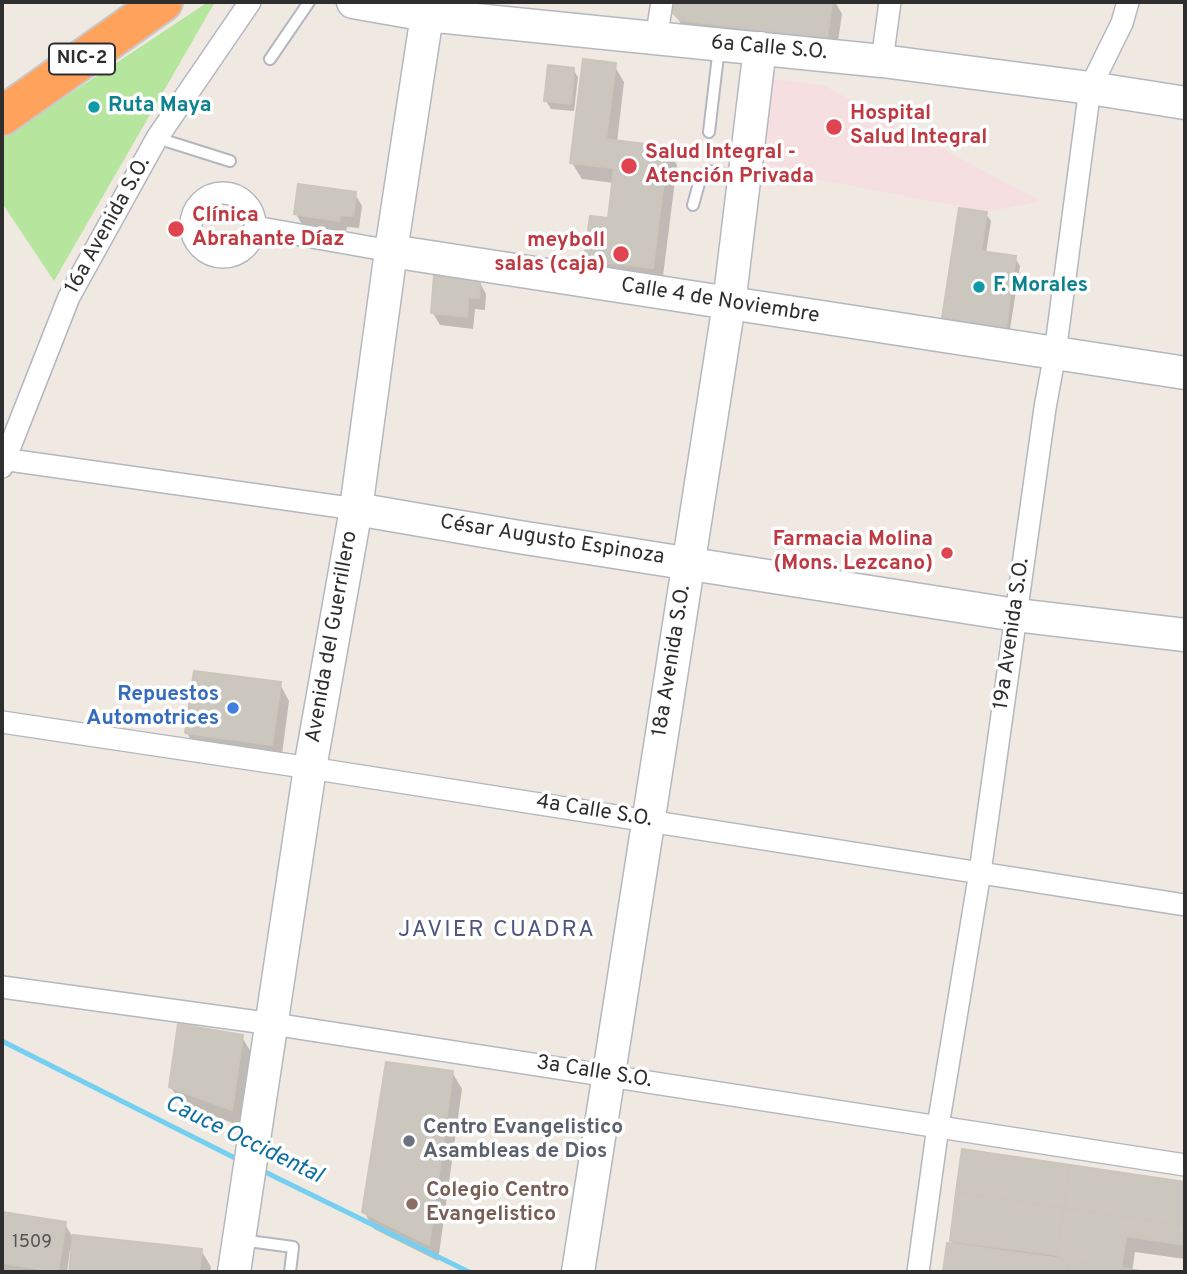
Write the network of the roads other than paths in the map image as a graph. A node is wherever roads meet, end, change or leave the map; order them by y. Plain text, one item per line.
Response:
1 (163, 2) edge
2 (250, 2) edge
3 (309, 2) edge
4 (353, 2) edge
5 (662, 2) edge
6 (891, 2) edge
7 (1128, 2) edge
8 (428, 9) edge
9 (656, 39) junction
10 (720, 44) junction
11 (760, 48) junction
12 (270, 59) dead end
13 (882, 61) junction
14 (1090, 88) junction
15 (1185, 103) edge
16 (2, 116) edge
17 (709, 132) dead end
18 (157, 138) junction
19 (230, 161) dead end
20 (744, 178) junction
21 (694, 205) dead end
22 (255, 227) dead end
23 (391, 251) junction
24 (729, 304) junction
25 (1055, 353) junction
26 (1185, 373) edge
27 (2, 462) edge
28 (356, 509) junction
29 (688, 563) junction
30 (1016, 615) junction
31 (1185, 635) edge
32 (2, 722) edge
33 (310, 768) junction
34 (648, 821) junction
35 (980, 872) junction
36 (1185, 905) edge
37 (2, 987) edge
38 (273, 1024) junction
39 (609, 1076) junction
40 (938, 1125) junction
41 (1185, 1165) edge
42 (238, 1240) junction
43 (234, 1272) edge
44 (290, 1272) edge
45 (578, 1272) edge
46 (918, 1272) edge

1 - 16 highway, NIC-2
2 - 18 street, 16a Avenida S.O.
3 - 12 lane
4 - 8 street, 6a Calle S.O.
5 - 9 street
6 - 13 street
7 - 14 street, 19a Avenida S.O.
8 - 9 street, 6a Calle S.O.
8 - 23 street, Avenida del Guerrillero
9 - 10 street, 6a Calle S.O.
10 - 11 street, 6a Calle S.O.
10 - 17 lane
11 - 13 street, 6a Calle S.O.
11 - 20 street, 18a Avenida S.O.
13 - 14 street, 6a Calle S.O.
14 - 15 street, 6a Calle S.O.
14 - 25 street, 19a Avenida S.O.
18 - 19 lane
18 - 27 street, 16a Avenida S.O.
20 - 21 lane
20 - 24 street, 18a Avenida S.O.
22 - 23 street, Calle 4 de Noviembre
23 - 24 street, Calle 4 de Noviembre
23 - 28 street, Avenida del Guerrillero
24 - 25 street, Calle 4 de Noviembre
24 - 29 street, 18a Avenida S.O.
25 - 26 street, Calle 4 de Noviembre
25 - 30 street, 19a Avenida S.O.
27 - 28 street, César Augusto Espinoza
28 - 29 street, César Augusto Espinoza
28 - 33 street, Avenida del Guerrillero
29 - 30 street, César Augusto Espinoza
29 - 34 street, 18a Avenida S.O.
30 - 31 street, César Augusto Espinoza
30 - 35 street, 19a Avenida S.O.
32 - 33 street, 4a Calle S.O.
33 - 34 street, 4a Calle S.O.
33 - 38 street, Avenida del Guerrillero
34 - 35 street, 4a Calle S.O.
34 - 39 street, 18a Avenida S.O.
35 - 36 street, 4a Calle S.O.
35 - 40 street, 19a Avenida S.O.
37 - 38 street, 3a Calle S.O.
38 - 39 street, 3a Calle S.O.
38 - 42 street, Avenida del Guerrillero
39 - 40 street, 3a Calle S.O.
39 - 45 street, 18a Avenida S.O.
40 - 41 street, 3a Calle S.O.
40 - 46 street, 19a Avenida S.O.
42 - 43 street, Avenida del Guerrillero
42 - 44 lane

